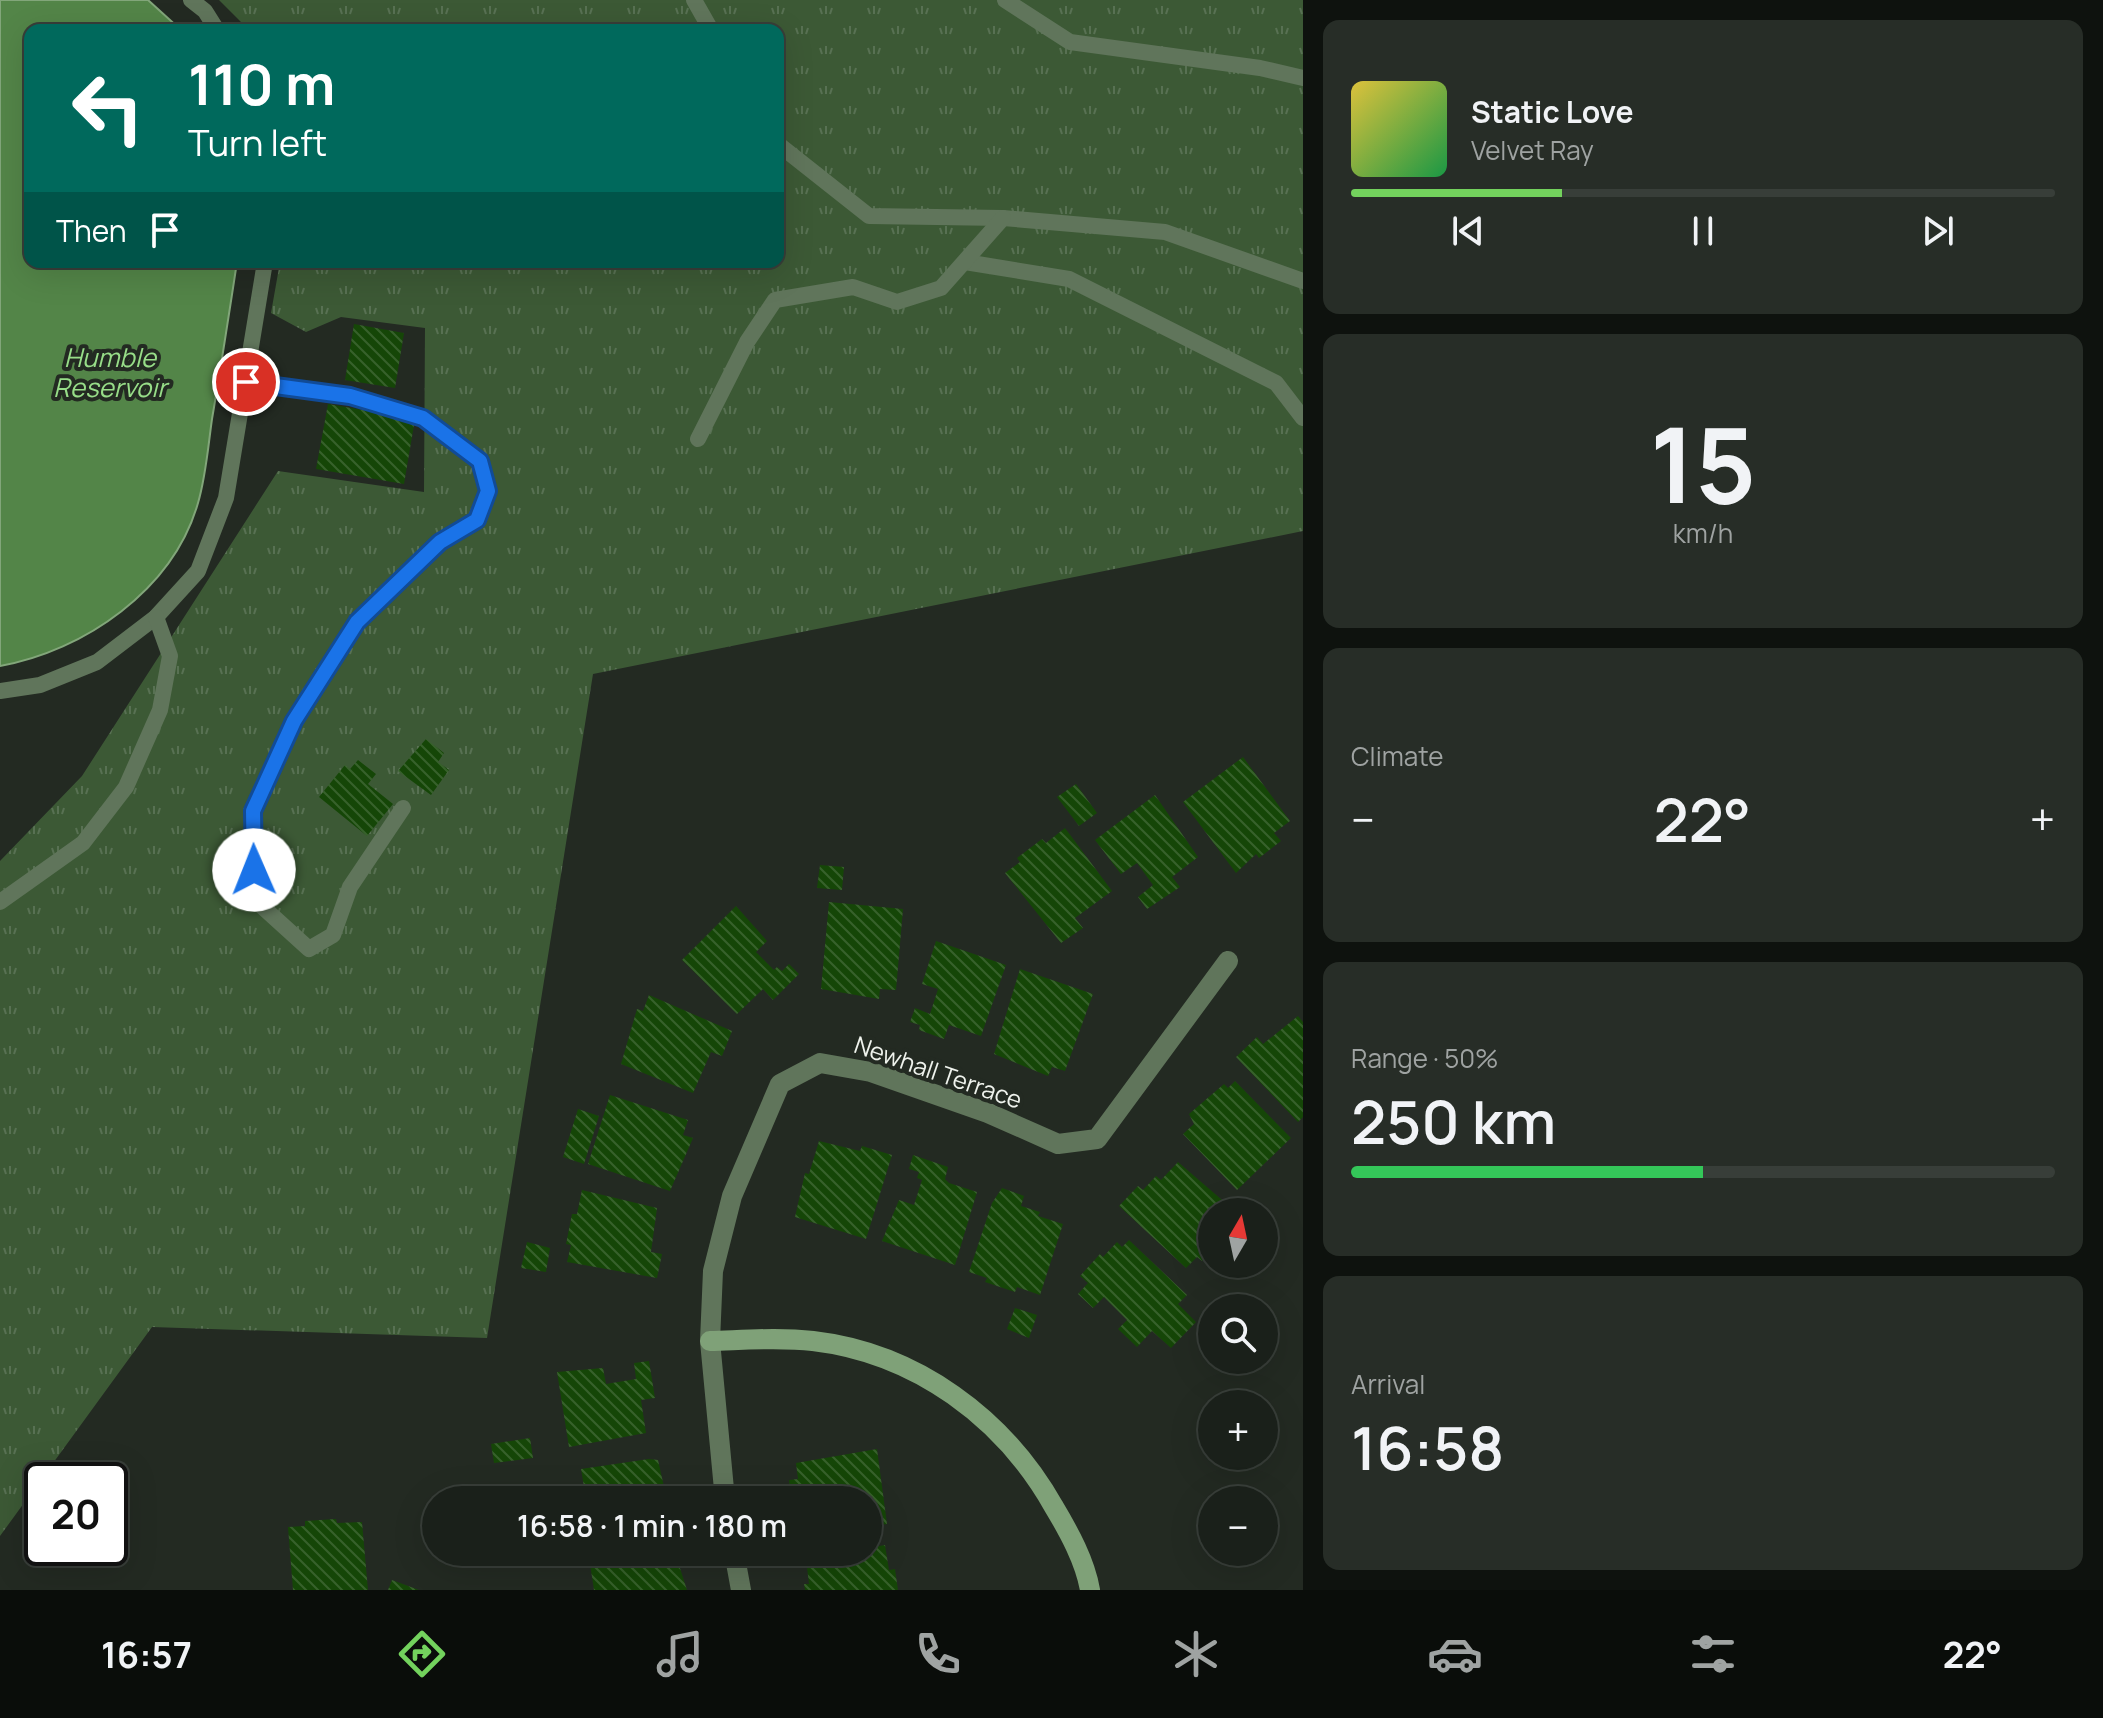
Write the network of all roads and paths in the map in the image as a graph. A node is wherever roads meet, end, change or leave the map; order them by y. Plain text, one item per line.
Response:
1 (191, 0) edge
2 (694, 0) edge
3 (1005, 0) edge
4 (213, 24) edge
5 (708, 24) edge
6 (1303, 78) edge
7 (784, 149) edge
8 (1003, 218) junction
9 (965, 262) junction
10 (264, 268) edge
11 (1303, 281) edge
12 (246, 382) junction
13 (1303, 418) edge
14 (698, 439) dead end
15 (156, 617) junction
16 (0, 691) edge
17 (403, 808) dead end
18 (0, 902) edge
19 (1228, 961) dead end
20 (710, 1341) junction
21 (724, 1486) edge
22 (737, 1566) edge
23 (741, 1590) edge
24 (1090, 1590) edge

1 - 4 lane
2 - 5 lane
3 - 6 lane
7 - 8 lane
8 - 9 lane
8 - 11 lane
9 - 13 lane
9 - 14 lane
10 - 12 lane
12 - 15 lane
12 - 17 lane
15 - 16 lane
15 - 18 lane
19 - 20 street, Newhall Terrace
20 - 21 street, Newhall Terrace
20 - 24 street
22 - 23 street

